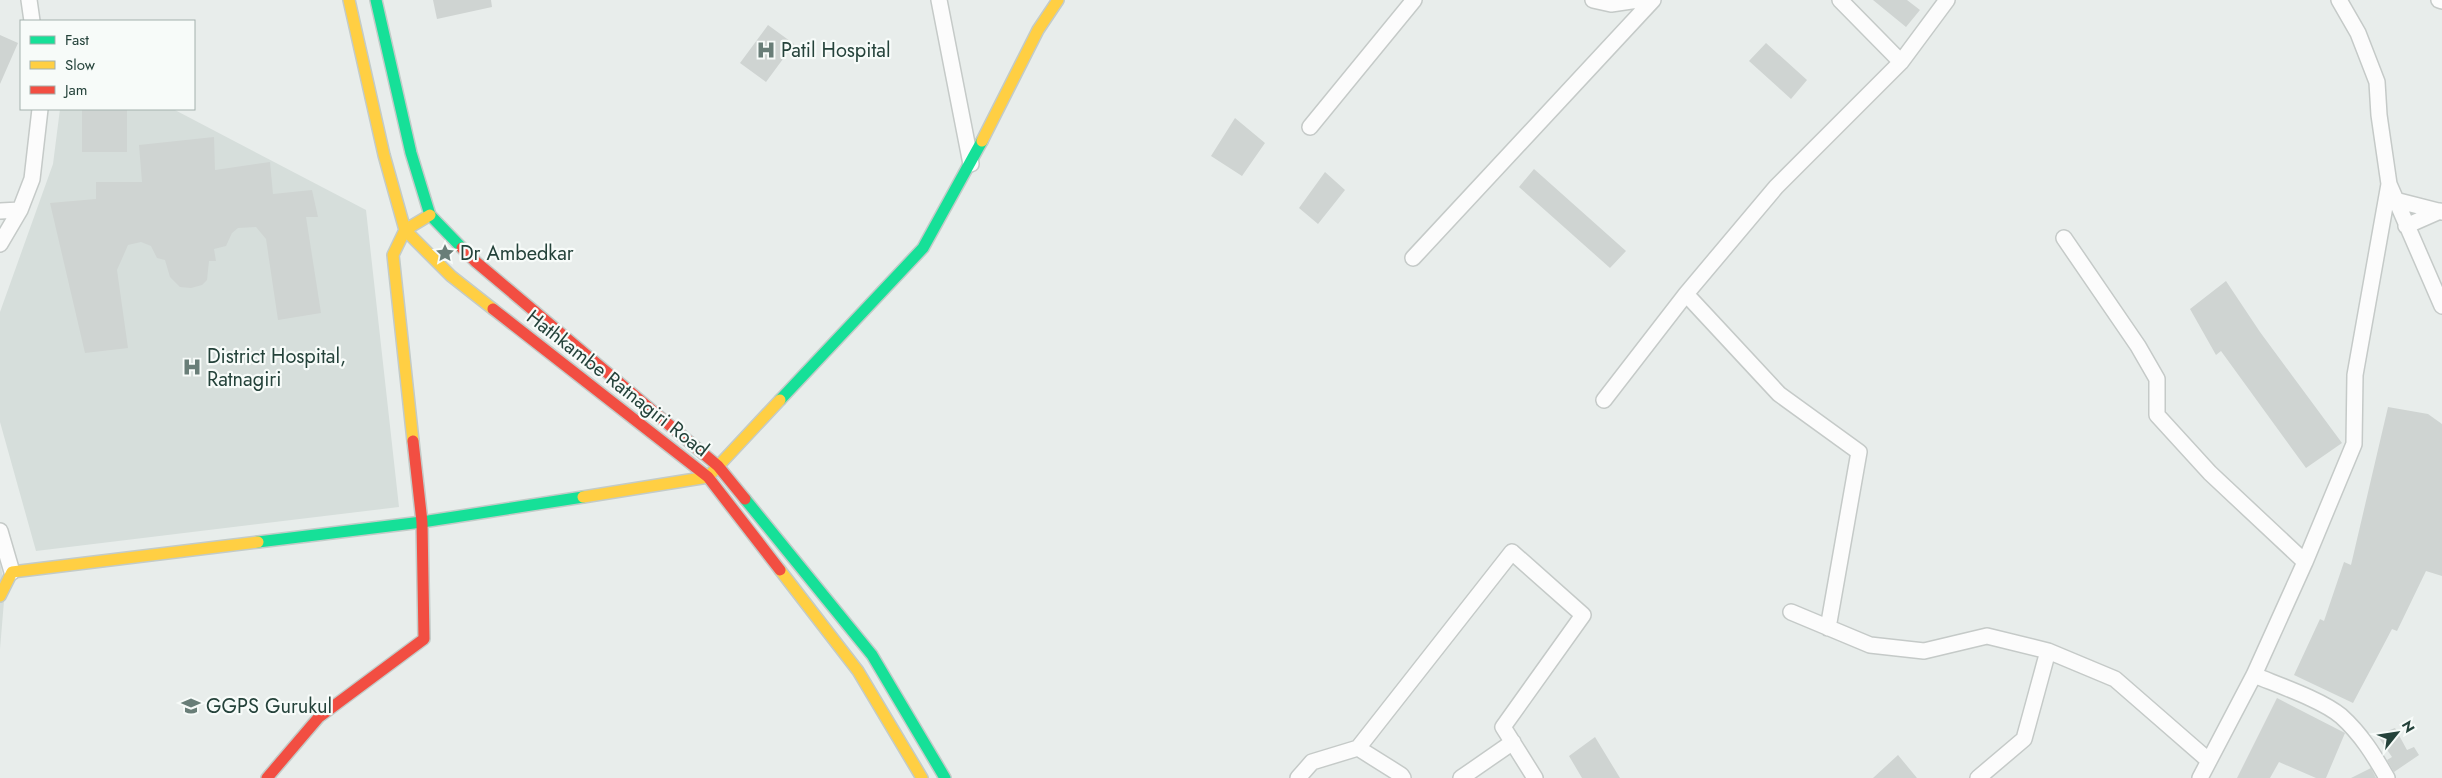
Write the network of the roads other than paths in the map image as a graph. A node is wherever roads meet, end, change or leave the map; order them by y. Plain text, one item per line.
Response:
1 (29, 0) edge
2 (350, 0) edge
3 (376, 0) edge
4 (939, 0) edge
5 (1058, 0) edge
6 (1414, 0) edge
7 (1593, 0) edge
8 (1638, 0) edge
9 (1653, 0) edge
10 (1840, 0) edge
11 (1947, 0) edge
12 (2339, 0) edge
13 (32, 20) edge
14 (1901, 62) junction
15 (40, 110) edge
16 (1310, 127) dead end
17 (971, 164) junction
18 (2389, 184) junction
19 (2395, 200) junction
20 (20, 210) junction
21 (0, 211) edge
22 (2441, 211) edge
23 (430, 215) junction
24 (2406, 226) junction
25 (405, 230) junction
26 (2064, 238) dead end
27 (0, 244) edge
28 (1413, 258) dead end
29 (1686, 294) junction
30 (2442, 306) edge
31 (1604, 400) dead end
32 (718, 466) junction
33 (708, 477) junction
34 (422, 522) junction
35 (0, 531) edge
36 (2305, 562) junction
37 (12, 572) junction
38 (0, 596) edge
39 (1791, 612) dead end
40 (1828, 628) junction
41 (2048, 651) junction
42 (2254, 675) junction
43 (1513, 742) junction
44 (1358, 748) junction
45 (2208, 760) junction
46 (267, 778) edge
47 (922, 778) edge
48 (945, 778) edge
49 (1298, 778) edge
50 (1403, 778) edge
51 (1461, 778) edge
52 (1535, 778) edge
53 (1978, 778) edge
54 (2200, 778) edge
55 (2387, 778) edge

1 - 13 street
2 - 25 street, Hathkambe Ratnagiri Road
3 - 23 street
4 - 17 street
5 - 17 street
6 - 16 street
7 - 8 street
9 - 28 street
10 - 14 street
11 - 14 street
12 - 18 street
14 - 29 street
15 - 20 street
17 - 32 street
18 - 19 street
18 - 36 street
19 - 22 street
19 - 24 street
20 - 21 street
20 - 27 street
22 - 24 street
23 - 25 street
23 - 32 street
24 - 30 street
25 - 33 street, Hathkambe Ratnagiri Road
25 - 34 street
26 - 36 street
29 - 31 street
29 - 40 street
32 - 33 street
32 - 48 street
33 - 34 street
33 - 47 street, Hathkambe Ratnagiri Road
34 - 37 street
34 - 46 street
35 - 37 street
36 - 42 street
37 - 38 street
39 - 40 street
40 - 41 street
41 - 45 street
41 - 53 street
42 - 45 street
42 - 55 street
43 - 44 street
43 - 51 street
43 - 52 street
44 - 49 street
44 - 50 street
45 - 54 street

